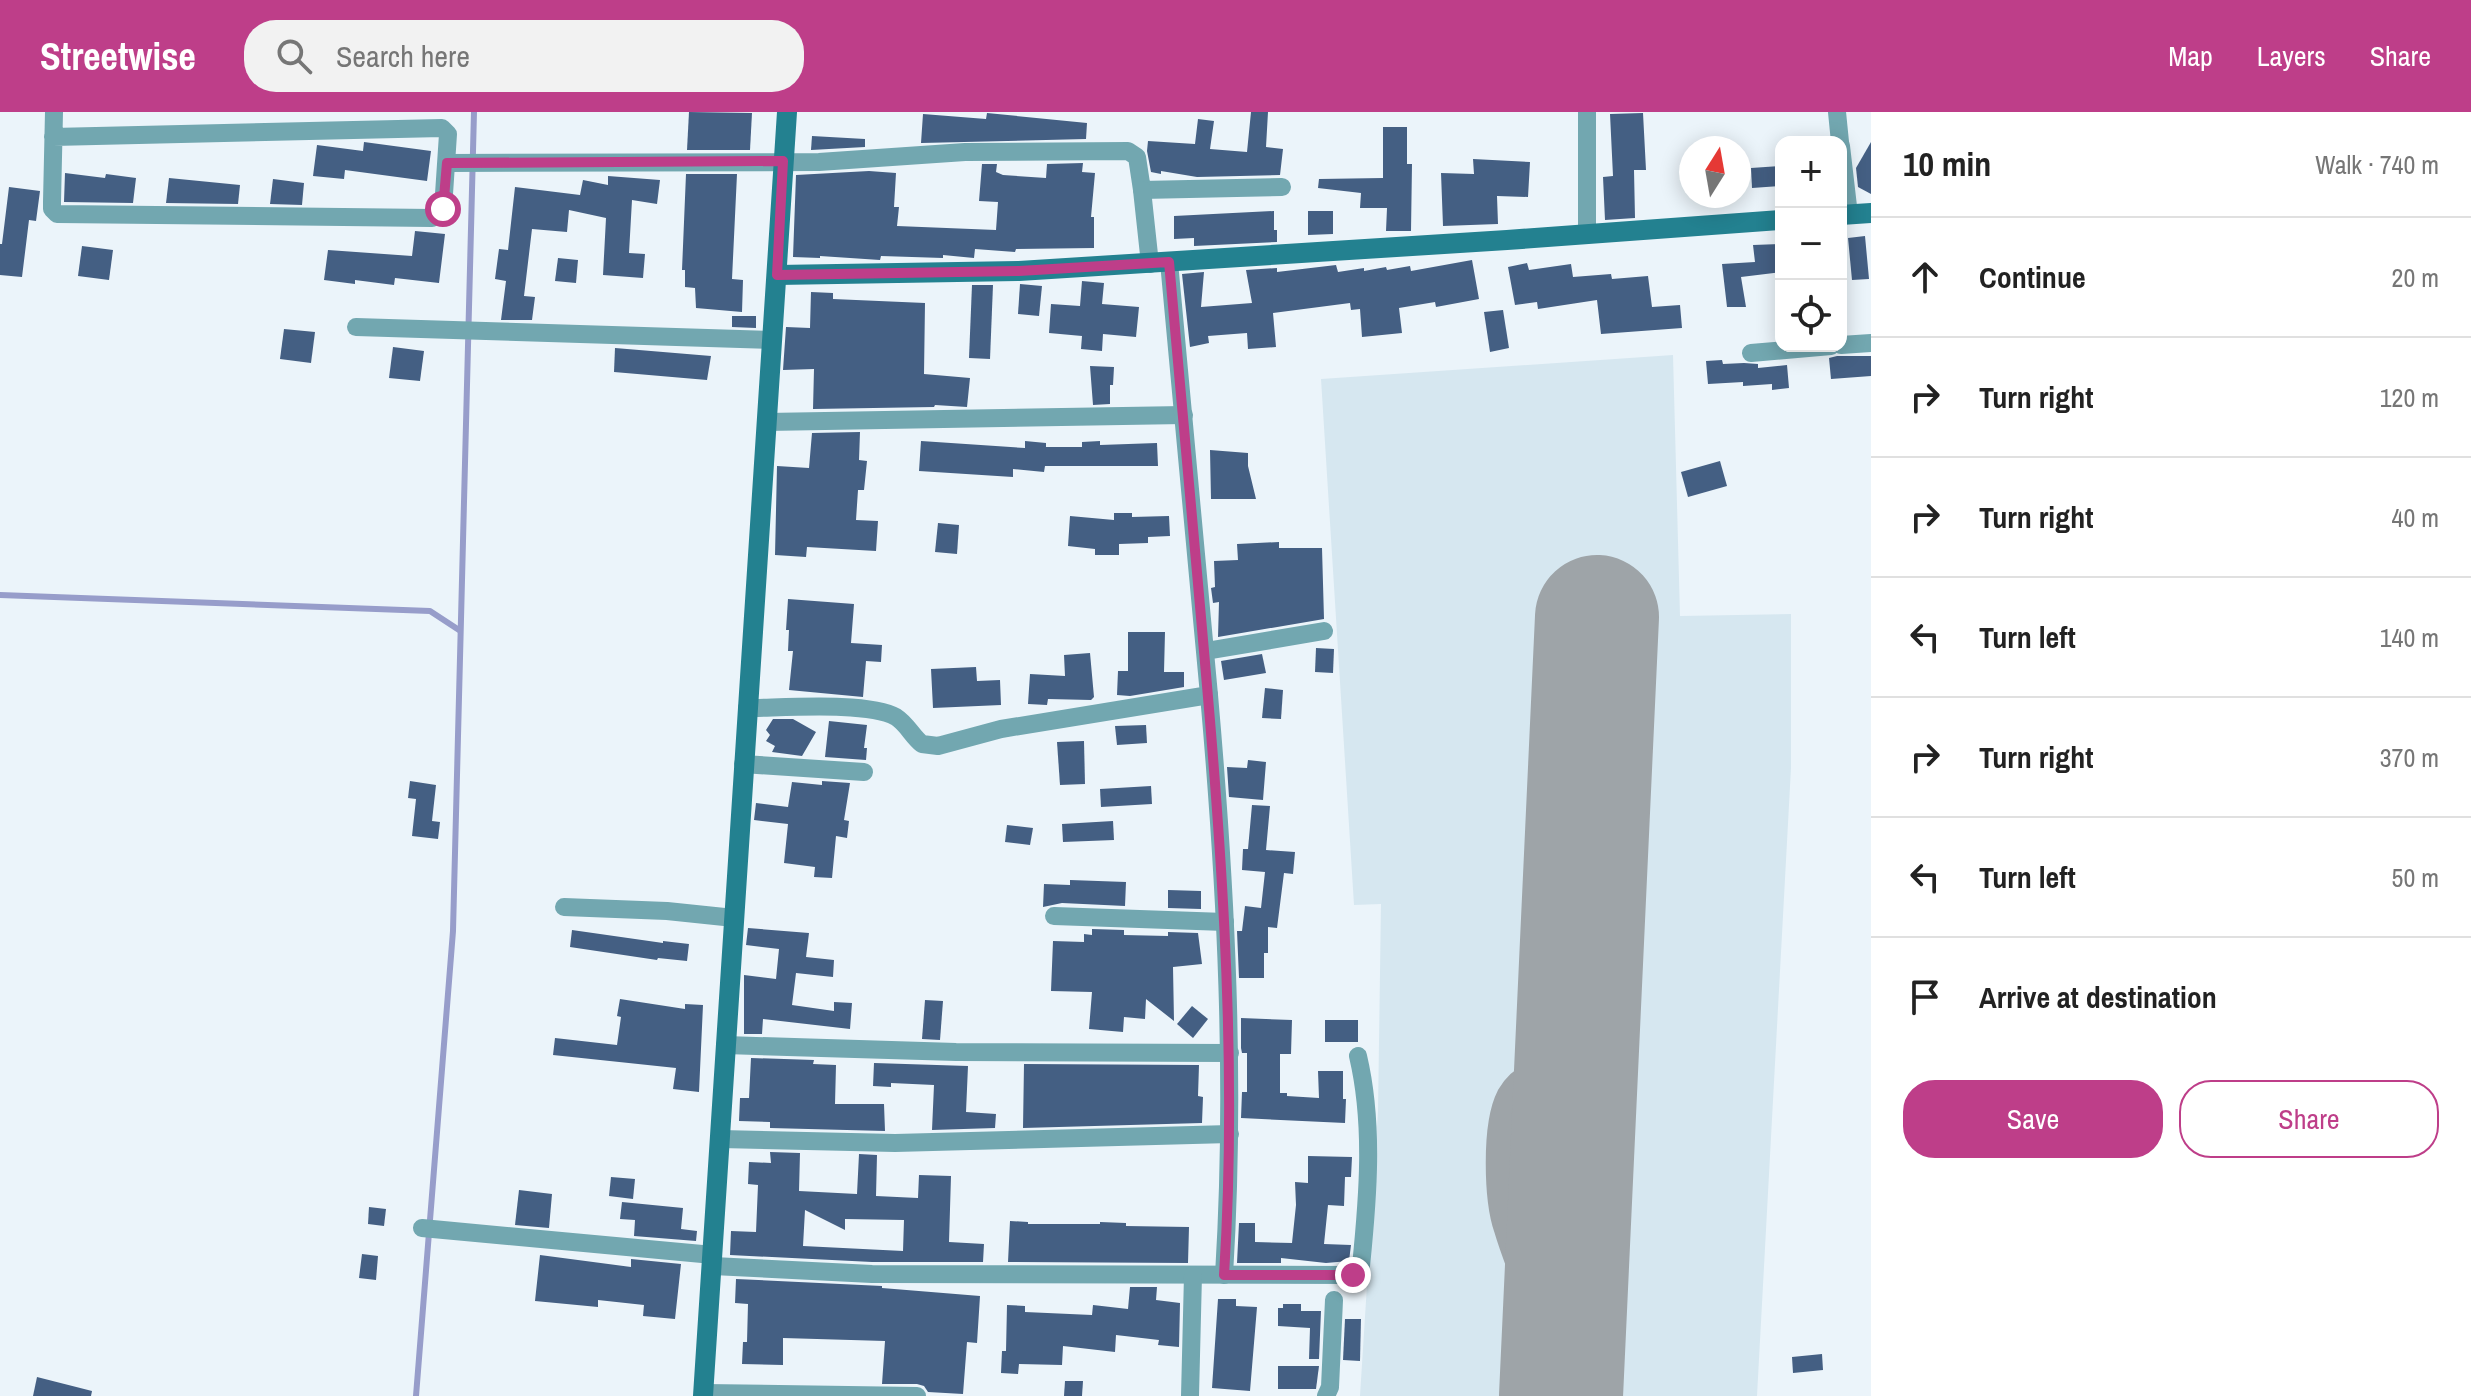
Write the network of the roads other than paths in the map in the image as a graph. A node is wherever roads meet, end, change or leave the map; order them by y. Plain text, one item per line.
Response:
1 (54, 112) edge
2 (787, 112) edge
3 (1587, 112) edge
4 (1837, 112) edge
5 (1840, 136) edge
6 (53, 137) junction
7 (783, 161) junction
8 (455, 163) junction
9 (1282, 187) dead end
10 (1142, 190) junction
11 (1871, 213) edge
12 (1847, 215) edge
13 (1775, 220) edge
14 (1587, 234) junction
15 (1159, 263) junction
16 (777, 275) junction
17 (356, 327) dead end
18 (772, 340) junction
19 (1871, 343) edge
20 (1847, 345) edge
21 (1775, 351) edge
22 (1751, 353) dead end
23 (1184, 415) junction
24 (766, 422) junction
25 (1324, 631) dead end
26 (1206, 651) junction
27 (1209, 695) junction
28 (747, 708) junction
29 (743, 764) junction
30 (864, 772) dead end
31 (564, 907) dead end
32 (1054, 916) dead end
33 (734, 918) junction
34 (1225, 922) junction
35 (725, 1045) junction
36 (1230, 1053) junction
37 (1358, 1056) dead end
38 (1230, 1134) junction
39 (720, 1139) junction
40 (422, 1228) dead end
41 (713, 1261) junction
42 (1193, 1275) junction
43 (1224, 1275) junction
44 (1334, 1300) dead end
45 (704, 1394) edge
46 (917, 1396) edge
47 (1190, 1396) edge
48 (1326, 1396) edge

1 - 6 street
2 - 7 street
3 - 14 street
4 - 5 street
6 - 8 street
6 - 8 street
7 - 8 street
7 - 10 street
7 - 16 street
9 - 10 street
10 - 15 street
11 - 12 street
13 - 14 street
14 - 15 street
15 - 16 street
15 - 23 street
16 - 18 street
17 - 18 street
18 - 24 street
19 - 20 street
21 - 22 street
23 - 24 street
23 - 26 street
24 - 28 street
25 - 26 street
26 - 27 street
27 - 28 street
27 - 34 street
28 - 29 street
29 - 30 street
29 - 33 street
31 - 33 street
32 - 34 street
33 - 35 street
34 - 36 street
35 - 36 street
35 - 39 street
36 - 38 street
37 - 43 street
38 - 39 street
38 - 43 street
39 - 41 street
40 - 41 street
41 - 42 street
41 - 45 street
42 - 43 street
42 - 47 street
44 - 48 street
45 - 46 street

